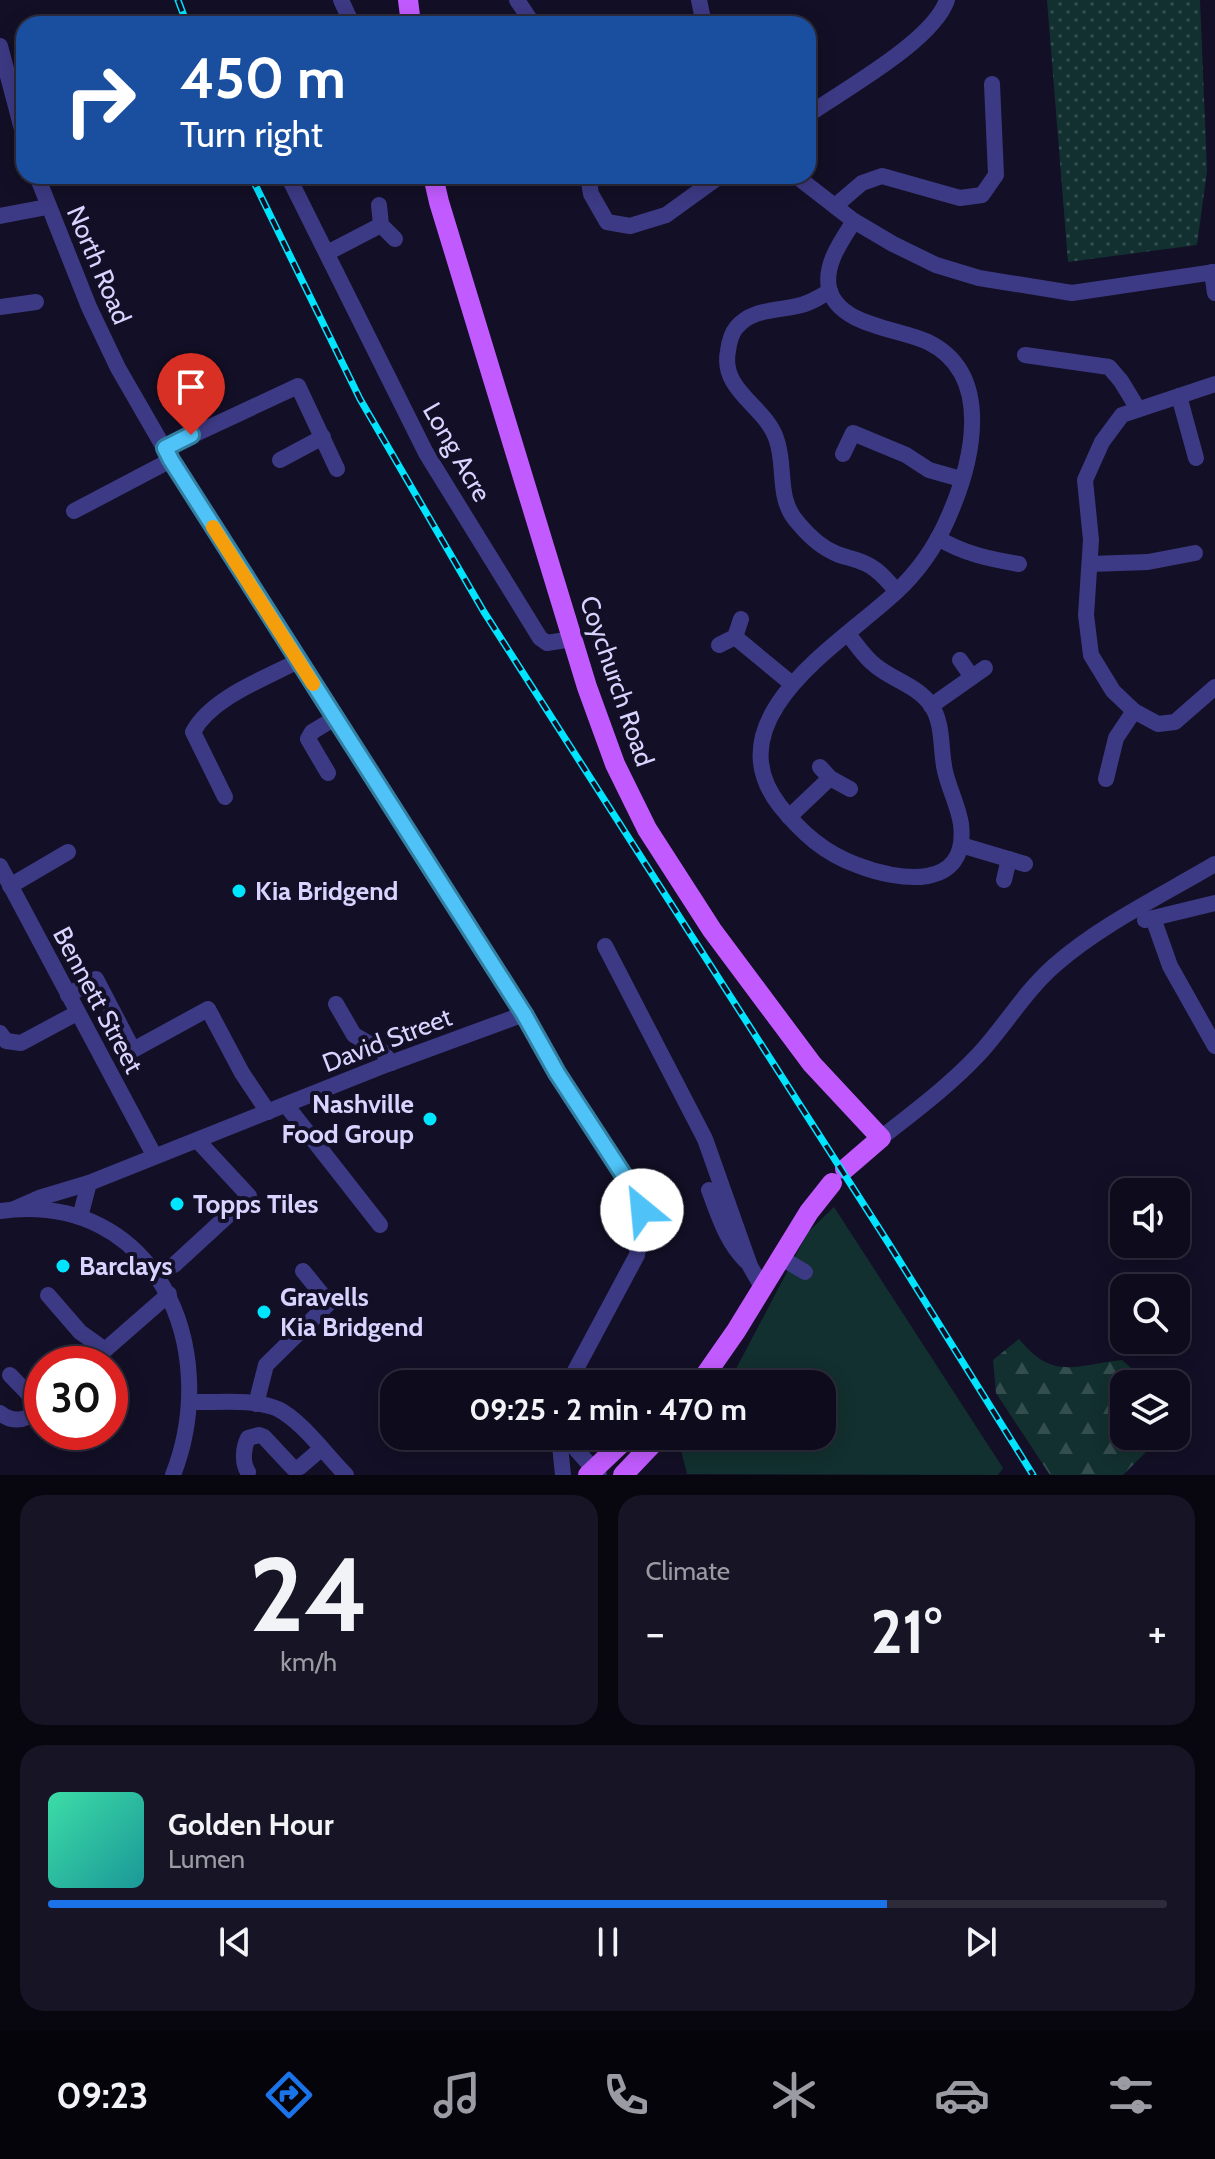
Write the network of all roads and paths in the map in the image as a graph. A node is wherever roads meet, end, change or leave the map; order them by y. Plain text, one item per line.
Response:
1 (947, 0) edge
2 (0, 46) edge
3 (992, 84) dead end
4 (16, 107) edge
5 (816, 110) edge
6 (40, 184) edge
7 (292, 184) edge
8 (435, 184) edge
9 (589, 184) edge
10 (709, 184) edge
11 (806, 184) edge
12 (379, 205) dead end
13 (835, 206) junction
14 (47, 207) junction
15 (0, 216) edge
16 (854, 221) junction
17 (381, 225) junction
18 (395, 239) dead end
19 (327, 253) junction
20 (1213, 272) edge
21 (830, 291) junction
22 (1215, 293) edge
23 (36, 302) dead end
24 (0, 307) edge
25 (1025, 355) dead end
26 (1215, 384) edge
27 (1179, 396) junction
28 (1138, 409) junction
29 (323, 437) junction
30 (168, 454) junction
31 (843, 454) dead end
32 (1196, 458) dead end
33 (280, 460) dead end
34 (337, 469) dead end
35 (961, 479) junction
36 (74, 511) dead end
37 (938, 538) junction
38 (1195, 553) dead end
39 (1019, 564) dead end
40 (1090, 564) junction
41 (897, 591) junction
42 (741, 619) dead end
43 (848, 634) junction
44 (735, 637) junction
45 (572, 639) junction
46 (719, 645) dead end
47 (960, 660) dead end
48 (298, 661) junction
49 (792, 684) junction
50 (1215, 687) edge
51 (931, 706) junction
52 (1134, 711) junction
53 (335, 718) junction
54 (328, 773) dead end
55 (1106, 779) dead end
56 (850, 789) dead end
57 (225, 797) dead end
58 (789, 817) junction
59 (961, 845) junction
60 (68, 852) dead end
61 (1215, 864) edge
62 (0, 866) edge
63 (1004, 880) dead end
64 (10, 886) junction
65 (1215, 903) edge
66 (1153, 918) junction
67 (1097, 934) junction
68 (605, 946) dead end
69 (68, 995) junction
70 (336, 1004) dead end
71 (77, 1013) junction
72 (524, 1014) junction
73 (2, 1042) edge
74 (1215, 1046) edge
75 (391, 1063) junction
76 (286, 1105) junction
77 (268, 1112) junction
78 (881, 1138) junction
79 (197, 1140) junction
80 (154, 1155) junction
81 (89, 1183) junction
82 (709, 1190) dead end
83 (7, 1210) edge
84 (80, 1217) junction
85 (380, 1225) dead end
86 (780, 1257) junction
87 (174, 1265) dead end
88 (750, 1266) junction
89 (303, 1271) dead end
90 (805, 1272) dead end
91 (762, 1287) junction
92 (169, 1294) junction
93 (48, 1295) dead end
94 (100, 1346) edge
95 (108, 1346) edge
96 (575, 1370) edge
97 (706, 1370) edge
98 (10, 1375) dead end
99 (24, 1389) edge
100 (190, 1402) junction
101 (256, 1404) junction
102 (0, 1413) edge
103 (24, 1419) edge
104 (321, 1449) junction
105 (562, 1450) edge
106 (574, 1450) edge
107 (616, 1450) edge
108 (647, 1450) edge
109 (248, 1472) dead end
110 (594, 1473) edge
111 (173, 1475) edge
112 (346, 1475) edge
113 (563, 1475) edge
114 (623, 1475) edge

1 - 5 street
2 - 4 street
3 - 13 street
6 - 14 street, North Road
7 - 19 street, Long Acre
8 - 45 main road, Coychurch Road
9 - 10 street
11 - 13 street
12 - 17 street
13 - 16 street
14 - 15 street
14 - 30 street, North Road
16 - 20 street
16 - 21 street
17 - 18 street
17 - 19 street
19 - 45 street, Long Acre
20 - 22 street
21 - 35 street
21 - 41 street
23 - 24 street
25 - 28 street
26 - 27 street
27 - 28 street
27 - 32 street
28 - 40 street
29 - 30 street
29 - 33 street
29 - 34 street
30 - 36 street
30 - 48 street, North Road
31 - 35 street
35 - 37 street
37 - 39 street
37 - 41 street
38 - 40 street
40 - 52 street
41 - 43 street
42 - 44 street
43 - 49 street
43 - 51 street
44 - 46 street
44 - 49 street
45 - 78 main road, Coychurch Road
47 - 51 street
48 - 53 street, North Road
48 - 57 street
49 - 58 street
50 - 52 street
51 - 59 street
52 - 55 street
53 - 54 street
53 - 72 street, North Road
56 - 58 street
58 - 59 street
59 - 63 street
60 - 64 street
61 - 67 street
62 - 64 street, Bennett Street
64 - 69 street, Bennett Street
65 - 66 street
66 - 67 street
66 - 74 street
67 - 78 street
68 - 88 street
69 - 71 street, Bennett Street
69 - 77 street
70 - 75 street
71 - 73 street
71 - 80 street, Bennett Street
72 - 75 street, David Street
72 - 96 street, North Road
75 - 76 street, David Street
76 - 77 street, David Street
76 - 85 street
77 - 79 street, David Street
78 - 86 main road
79 - 80 street, David Street
79 - 87 street
80 - 81 street, David Street
81 - 83 street, David Street
81 - 84 street
82 - 88 street
83 - 84 street
84 - 92 street
86 - 90 street
86 - 91 main road
88 - 91 street
89 - 101 street
91 - 97 main road
92 - 95 street
92 - 100 street
93 - 94 street
98 - 99 street
100 - 101 street
100 - 111 street
101 - 104 street
102 - 103 street
104 - 109 street
104 - 112 street
105 - 113 street
106 - 110 street
107 - 110 main road
108 - 114 main road

